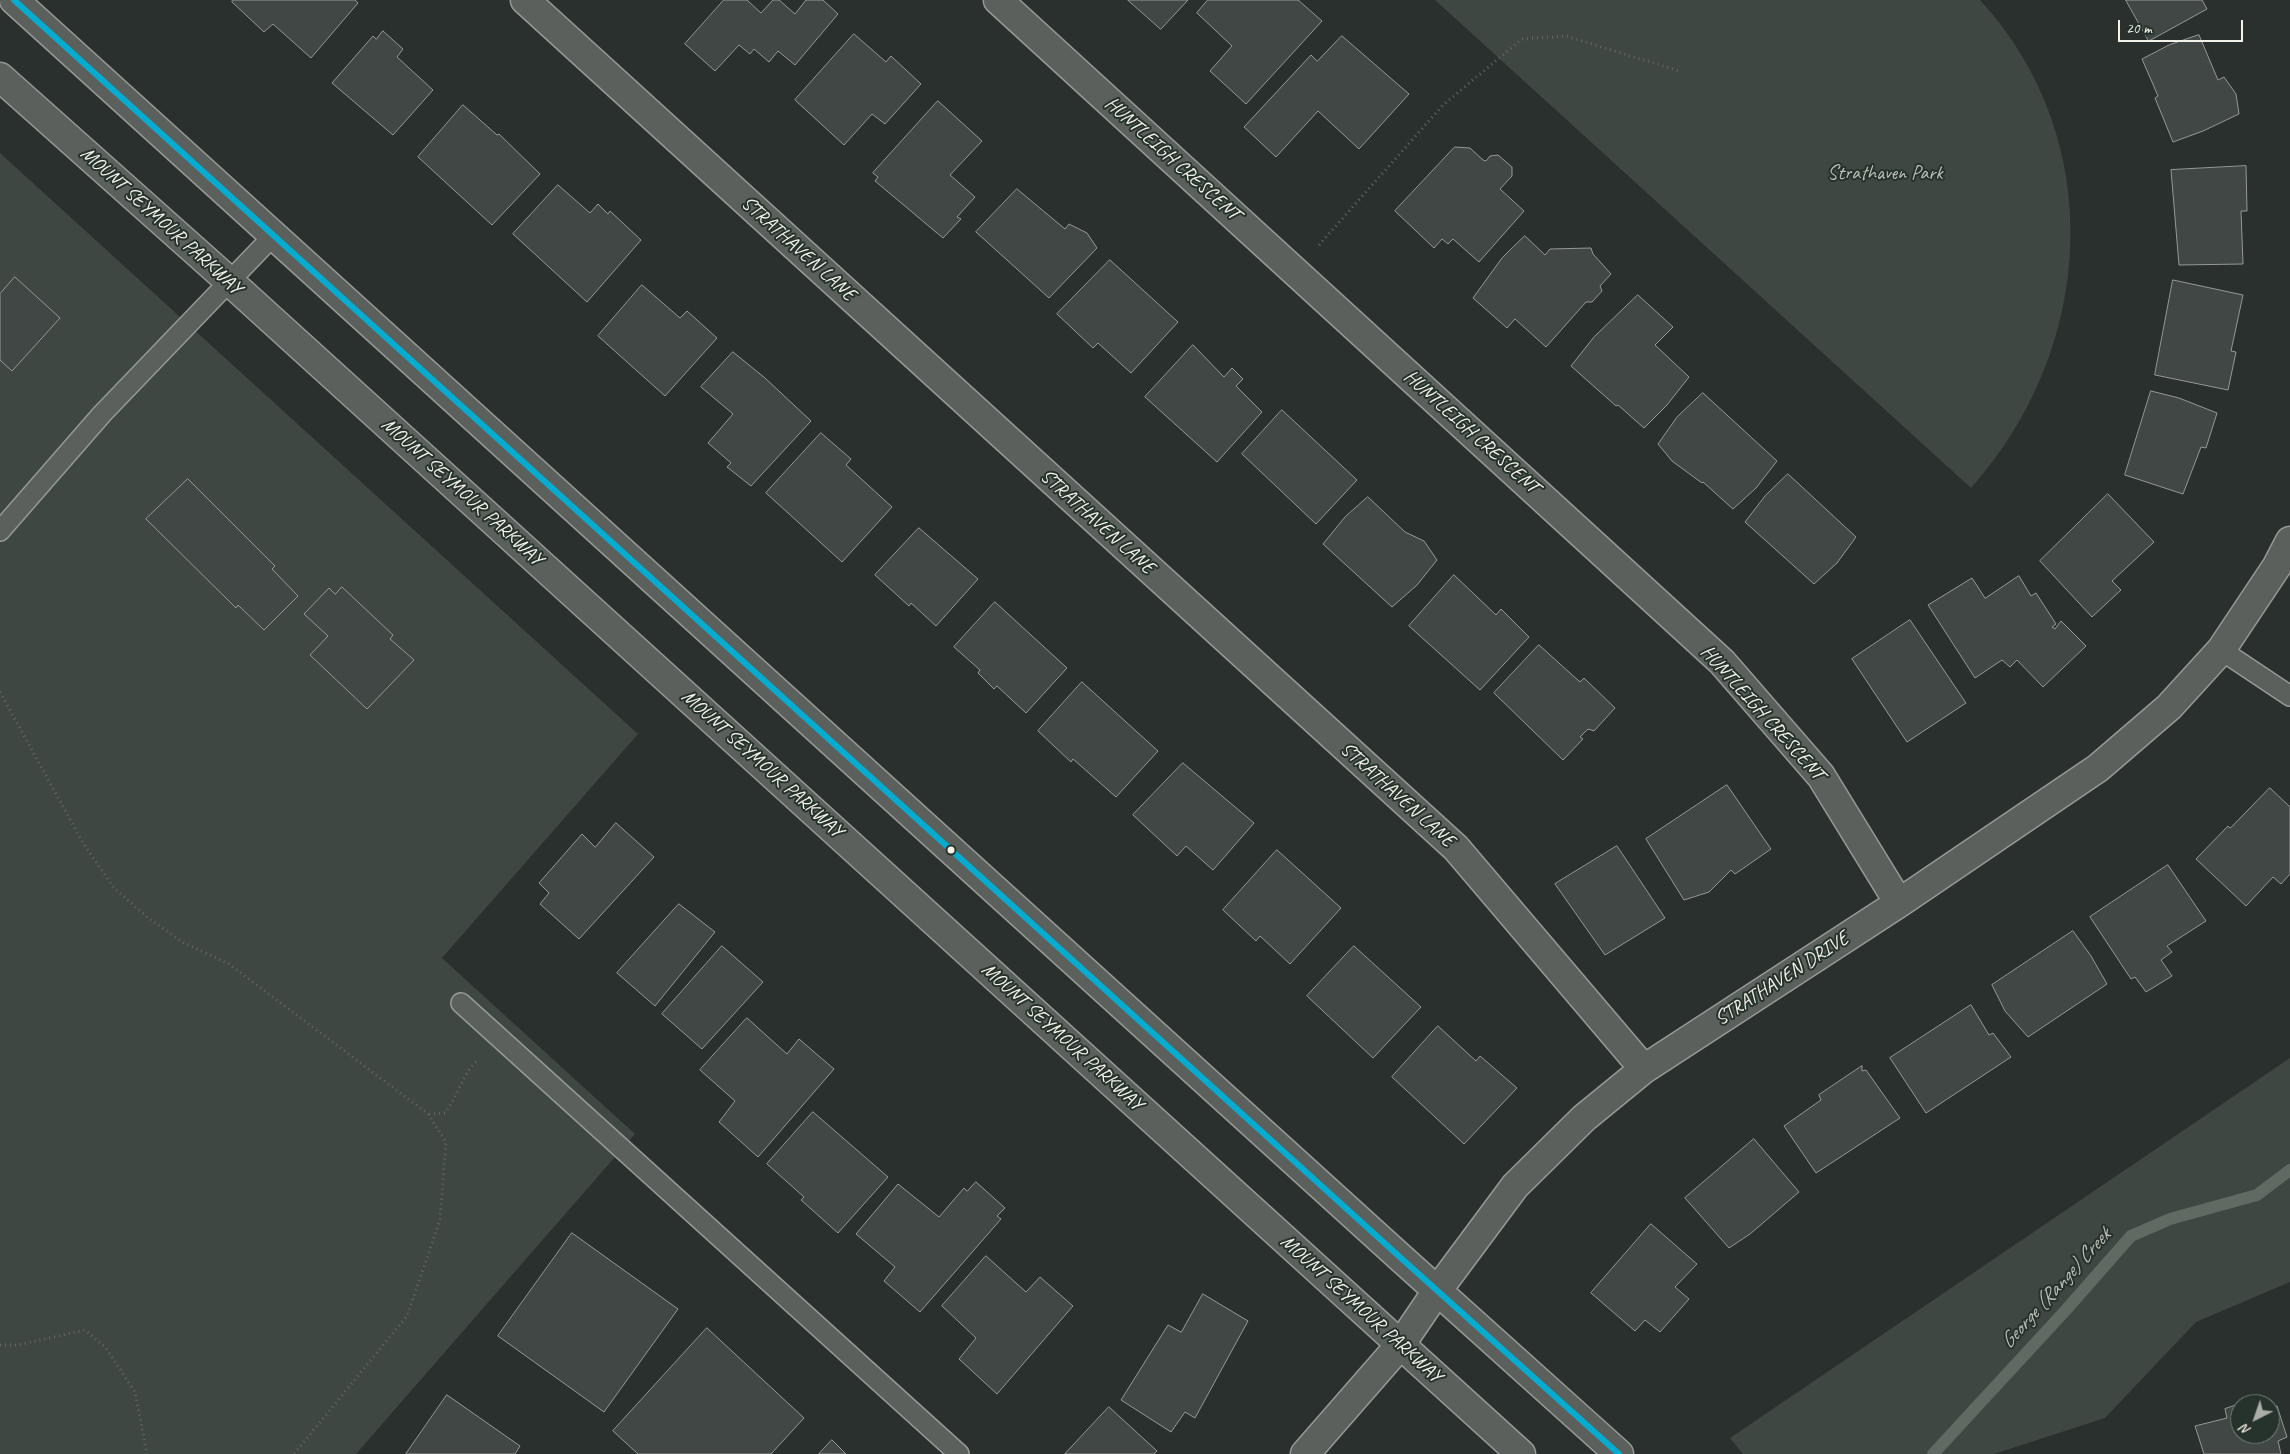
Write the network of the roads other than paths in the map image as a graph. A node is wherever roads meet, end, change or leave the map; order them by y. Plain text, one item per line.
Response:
1 (14, 0) edge
2 (525, 0) edge
3 (998, 0) edge
4 (0, 77) edge
5 (273, 236) junction
6 (229, 281) junction
7 (0, 531) edge
8 (2290, 541) edge
9 (2221, 650) junction
10 (2290, 696) edge
11 (1900, 903) junction
12 (461, 1003) dead end
13 (1644, 1069) junction
14 (1437, 1291) junction
15 (1401, 1344) junction
16 (959, 1454) edge
17 (1305, 1454) edge
18 (1521, 1454) edge
19 (1619, 1454) edge

1 - 5 main road
2 - 13 main road, STRATHAVEN LANE
3 - 11 main road, HUNTLEIGH CRESCENT
4 - 6 main road, MOUNT SEYMOUR PARKWAY
5 - 6 lane
5 - 14 main road
6 - 7 lane
6 - 15 main road, MOUNT SEYMOUR PARKWAY
8 - 9 main road, STRATHAVEN DRIVE
9 - 10 lane
9 - 11 main road, STRATHAVEN DRIVE
11 - 13 main road, STRATHAVEN DRIVE
12 - 16 lane
13 - 14 main road, STRATHAVEN DRIVE
14 - 15 main road, STRATHAVEN DRIVE
14 - 19 main road
15 - 17 main road, STRATHAVEN DRIVE
15 - 18 main road, MOUNT SEYMOUR PARKWAY

